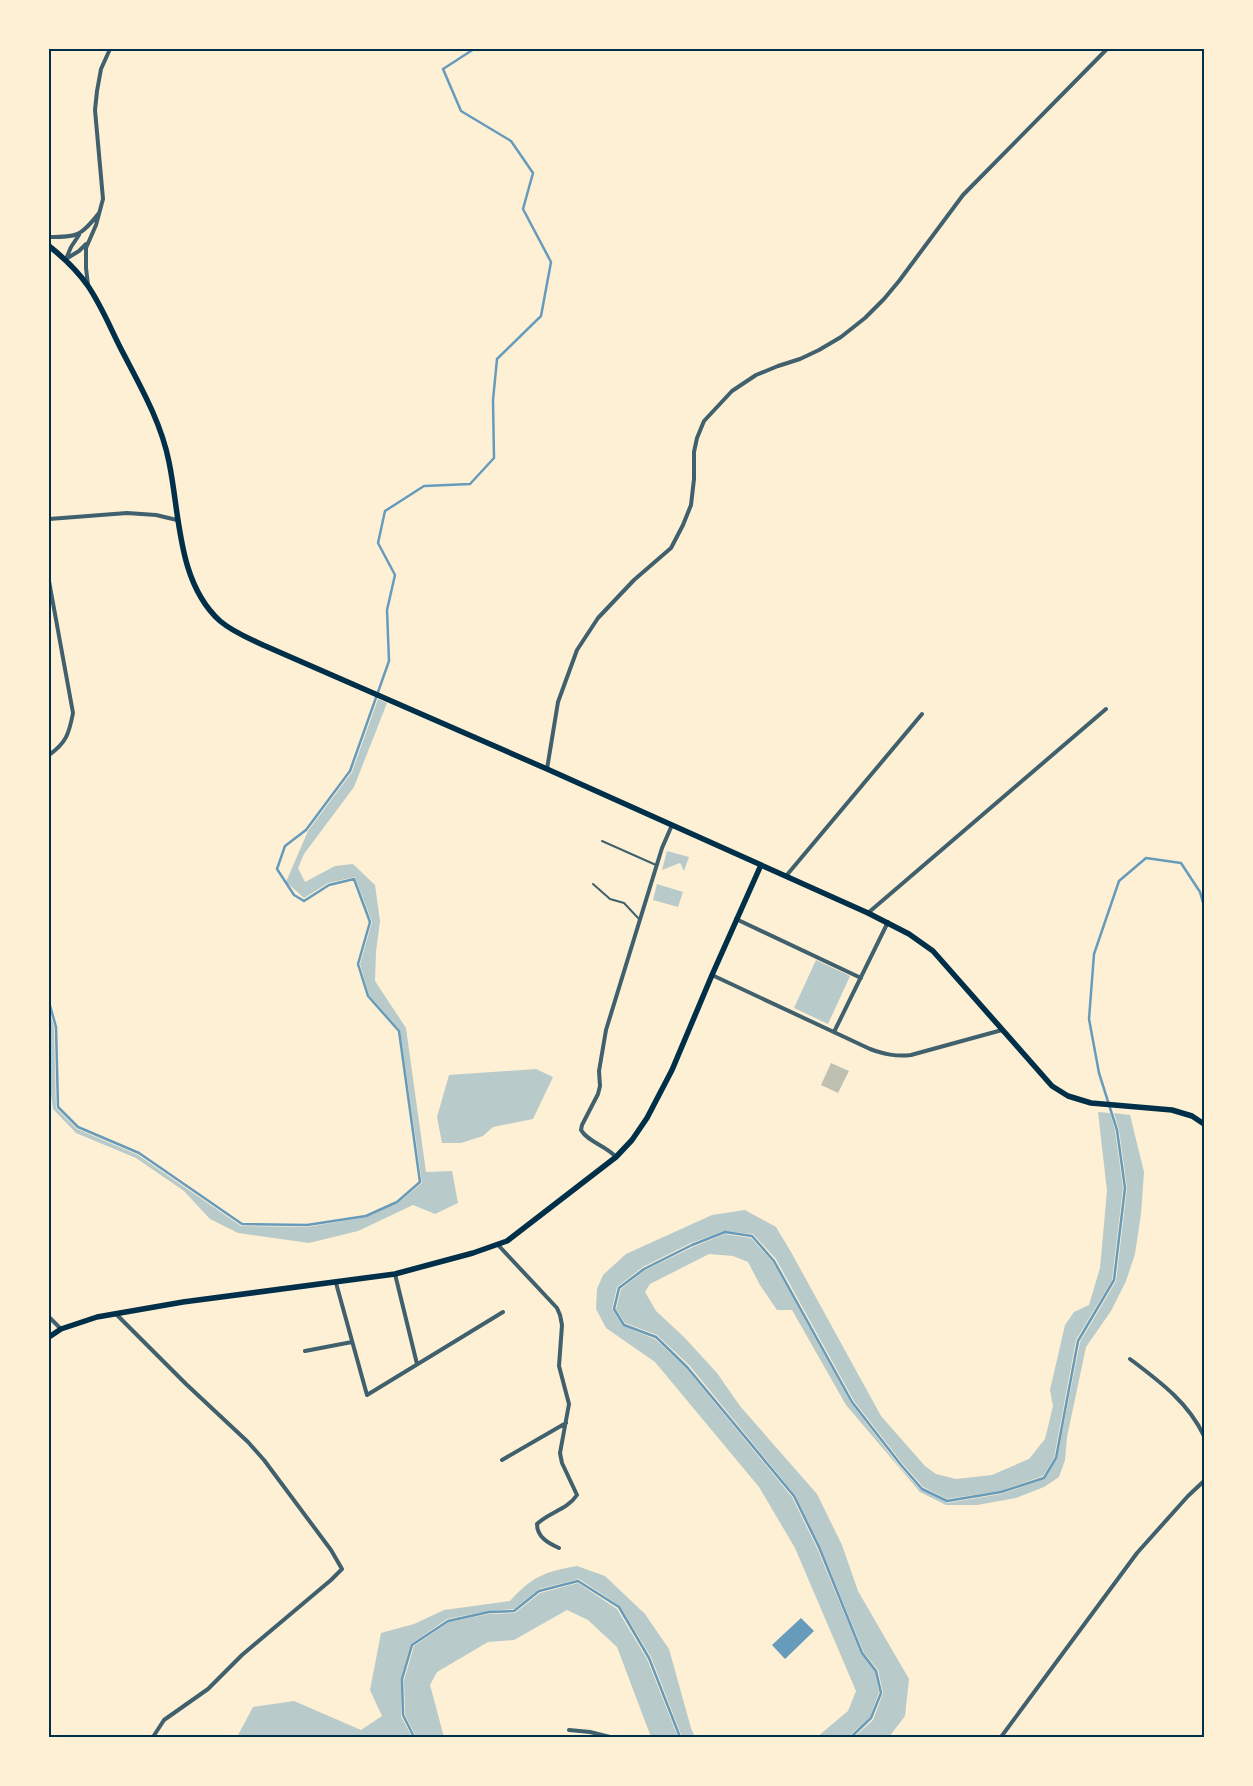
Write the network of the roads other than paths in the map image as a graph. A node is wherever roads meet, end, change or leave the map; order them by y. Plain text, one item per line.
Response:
1 (110, 49) edge
2 (1107, 49) edge
3 (100, 211) junction
4 (79, 235) junction
5 (49, 237) edge
6 (87, 243) junction
7 (49, 246) edge
8 (66, 259) junction
9 (89, 287) junction
10 (49, 520) edge
11 (177, 520) junction
12 (49, 581) edge
13 (1106, 709) dead end
14 (922, 714) dead end
15 (49, 756) edge
16 (547, 769) junction
17 (672, 825) junction
18 (602, 842) dead end
19 (656, 865) junction
20 (761, 865) junction
21 (786, 876) junction
22 (593, 884) dead end
23 (868, 913) junction
24 (736, 919) junction
25 (640, 920) junction
26 (888, 922) junction
27 (712, 975) junction
28 (861, 978) junction
29 (1002, 1030) junction
30 (834, 1032) junction
31 (1204, 1124) edge
32 (616, 1157) junction
33 (498, 1246) junction
34 (395, 1274) junction
35 (336, 1283) junction
36 (503, 1312) dead end
37 (116, 1314) junction
38 (49, 1317) edge
39 (62, 1329) junction
40 (49, 1337) edge
41 (352, 1342) junction
42 (305, 1351) dead end
43 (1130, 1359) dead end
44 (418, 1364) junction
45 (566, 1423) junction
46 (1204, 1436) edge
47 (502, 1460) dead end
48 (1204, 1481) edge
49 (559, 1548) dead end
50 (570, 1730) dead end
51 (153, 1737) edge
52 (610, 1737) edge
53 (1001, 1737) edge

1 - 3 street
2 - 16 street
3 - 4 street
3 - 6 street
4 - 5 street
4 - 8 street
6 - 8 street
6 - 9 street
7 - 8 main road
8 - 9 main road
9 - 11 main road
10 - 11 street
11 - 16 main road
12 - 15 street
13 - 23 street
14 - 21 street
16 - 17 main road
17 - 19 street
17 - 20 main road
18 - 19 lane
19 - 25 street
20 - 21 main road
20 - 24 main road
21 - 23 main road
22 - 25 lane
23 - 26 main road
24 - 27 main road
24 - 28 street
25 - 32 street
26 - 28 street
26 - 29 main road
27 - 30 street
27 - 32 main road
28 - 30 street
29 - 30 street
29 - 31 main road
32 - 33 main road
33 - 34 main road
33 - 45 street
34 - 35 main road
34 - 44 street
35 - 37 main road
35 - 41 street
36 - 44 street
37 - 39 main road
37 - 51 street
38 - 39 street
39 - 40 main road
41 - 42 street
41 - 44 street
43 - 46 street
45 - 47 street
45 - 49 street
48 - 53 street
50 - 52 street

